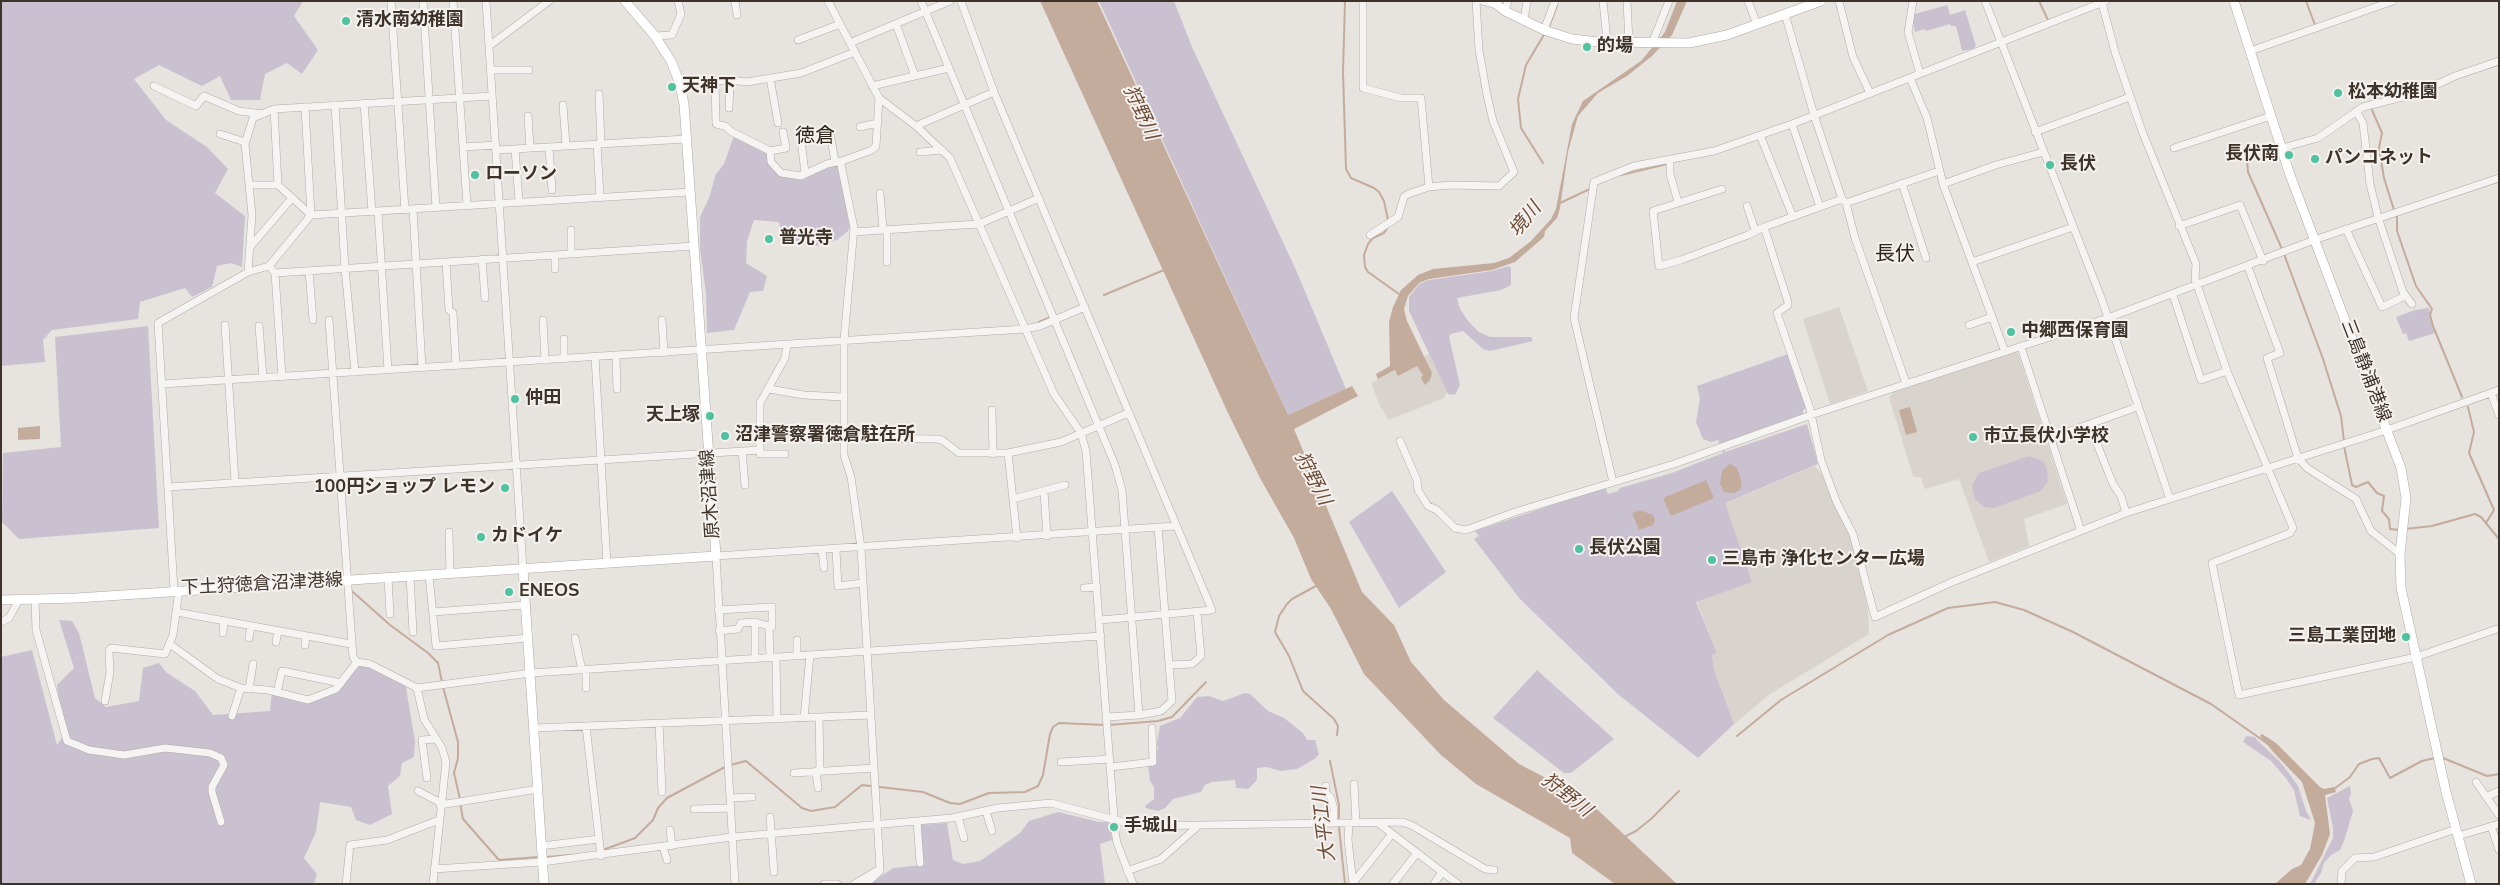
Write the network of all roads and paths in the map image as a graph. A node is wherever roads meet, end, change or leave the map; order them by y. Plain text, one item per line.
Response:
1 (391, 1) edge
2 (423, 1) edge
3 (454, 1) edge
4 (486, 1) edge
5 (549, 1) edge
6 (625, 1) edge
7 (678, 1) edge
8 (735, 1) edge
9 (828, 1) edge
10 (920, 1) edge
11 (950, 1) edge
12 (960, 1) edge
13 (1363, 1) edge
14 (1476, 1) edge
15 (1482, 1) edge
16 (1508, 1) edge
17 (1527, 1) edge
18 (1555, 1) edge
19 (1603, 1) edge
20 (1627, 1) edge
21 (1669, 1) edge
22 (1675, 1) edge
23 (1748, 1) edge
24 (1821, 1) edge
25 (1839, 1) edge
26 (1914, 1) edge
27 (1985, 1) edge
28 (2234, 1) edge
29 (2393, 1) edge
30 (1493, 2) edge
31 (2104, 2) edge
32 (925, 11) junction
33 (1505, 11) junction
34 (1785, 14) junction
35 (737, 16) dead end
36 (1663, 17) junction
37 (1524, 20) junction
38 (840, 24) junction
39 (896, 24) junction
40 (1756, 24) junction
41 (1544, 30) junction
42 (655, 36) junction
43 (798, 40) dead end
44 (2001, 40) junction
45 (1607, 41) junction
46 (1629, 42) junction
47 (1653, 42) junction
48 (850, 43) junction
49 (489, 46) junction
50 (2250, 51) junction
51 (855, 52) junction
52 (2499, 61) edge
53 (949, 68) junction
54 (491, 70) junction
55 (529, 70) dead end
56 (1919, 72) junction
57 (915, 76) junction
58 (770, 78) junction
59 (1910, 78) junction
60 (730, 80) junction
61 (715, 81) junction
62 (680, 84) junction
63 (154, 86) dead end
64 (872, 86) junction
65 (1868, 89) junction
66 (994, 92) junction
67 (599, 94) dead end
68 (492, 96) junction
69 (2130, 97) junction
70 (460, 98) junction
71 (878, 98) junction
72 (429, 100) junction
73 (397, 101) junction
74 (364, 103) junction
75 (964, 104) junction
76 (335, 105) junction
77 (563, 105) dead end
78 (305, 107) junction
79 (729, 108) dead end
80 (274, 109) junction
81 (2356, 111) junction
82 (264, 114) junction
83 (1814, 115) junction
84 (528, 116) dead end
85 (2271, 116) junction
86 (778, 123) dead end
87 (878, 123) junction
88 (1792, 124) junction
89 (916, 126) junction
90 (860, 127) dead end
91 (783, 132) dead end
92 (830, 132) dead end
93 (2035, 132) junction
94 (220, 134) dead end
95 (1760, 135) junction
96 (686, 139) junction
97 (800, 140) dead end
98 (245, 142) junction
99 (599, 144) junction
100 (566, 146) junction
101 (463, 147) junction
102 (548, 147) junction
103 (496, 148) junction
104 (530, 148) junction
105 (2174, 148) dead end
106 (2282, 148) junction
107 (516, 149) junction
108 (942, 150) junction
109 (770, 151) junction
110 (920, 152) dead end
111 (2043, 152) junction
112 (1670, 160) junction
113 (838, 162) junction
114 (1939, 171) junction
115 (805, 173) junction
116 (2499, 178) edge
117 (1902, 183) junction
118 (1944, 184) junction
119 (249, 185) junction
120 (278, 185) junction
121 (1429, 187) junction
122 (1722, 189) dead end
123 (552, 190) dead end
124 (690, 192) junction
125 (880, 193) dead end
126 (600, 197) junction
127 (292, 198) junction
128 (1039, 198) junction
129 (1844, 201) junction
130 (499, 202) junction
131 (520, 202) junction
132 (1678, 202) junction
133 (467, 205) junction
134 (1747, 206) dead end
135 (1820, 207) junction
136 (436, 208) junction
137 (405, 210) junction
138 (413, 210) junction
139 (1008, 211) junction
140 (375, 212) junction
141 (342, 214) junction
142 (311, 215) junction
143 (1793, 217) junction
144 (2378, 217) junction
145 (979, 224) junction
146 (2179, 226) junction
147 (1764, 227) junction
148 (2072, 227) junction
149 (2346, 229) junction
150 (570, 230) dead end
151 (885, 230) junction
152 (1755, 230) junction
153 (854, 232) junction
154 (1370, 235) dead end
155 (2314, 240) junction
156 (694, 246) junction
157 (250, 247) junction
158 (571, 254) junction
159 (554, 255) junction
160 (503, 258) junction
161 (1926, 258) dead end
162 (482, 259) junction
163 (2263, 261) junction
164 (446, 262) junction
165 (888, 262) dead end
166 (1972, 262) junction
167 (415, 264) junction
168 (269, 266) junction
169 (381, 266) junction
170 (2248, 267) junction
171 (345, 268) junction
172 (555, 269) dead end
173 (309, 271) junction
174 (248, 272) junction
175 (276, 273) junction
176 (2197, 286) junction
177 (2173, 294) junction
178 (2405, 296) junction
179 (485, 298) dead end
180 (2412, 304) dead end
181 (1085, 307) junction
182 (1992, 317) junction
183 (2108, 318) junction
184 (312, 320) dead end
185 (329, 320) dead end
186 (543, 320) dead end
187 (662, 320) dead end
188 (1054, 320) junction
189 (225, 325) dead end
190 (1969, 325) dead end
191 (259, 326) dead end
192 (1025, 329) junction
193 (564, 339) dead end
194 (844, 340) junction
195 (786, 345) junction
196 (2021, 347) junction
197 (701, 350) junction
198 (664, 352) junction
199 (2005, 352) junction
200 (616, 355) junction
201 (595, 357) junction
202 (564, 359) junction
203 (545, 360) junction
204 (509, 362) junction
205 (456, 366) junction
206 (422, 368) junction
207 (388, 370) junction
208 (2227, 371) junction
209 (354, 372) junction
210 (333, 373) junction
211 (282, 377) junction
212 (263, 378) junction
213 (229, 380) junction
214 (1906, 383) junction
215 (162, 384) junction
216 (617, 389) dead end
217 (769, 389) junction
218 (2499, 390) edge
219 (2491, 392) junction
220 (843, 397) junction
221 (2137, 407) junction
222 (992, 410) dead end
223 (1128, 413) junction
224 (1811, 415) junction
225 (2499, 415) edge
226 (2089, 424) junction
227 (1098, 426) junction
228 (2387, 430) junction
229 (760, 433) junction
230 (1082, 433) junction
231 (845, 437) junction
232 (2051, 438) junction
233 (1400, 441) dead end
234 (760, 448) junction
235 (742, 451) junction
236 (708, 453) junction
237 (1008, 453) junction
238 (785, 454) dead end
239 (993, 454) junction
240 (2298, 458) junction
241 (601, 460) junction
242 (516, 465) junction
243 (2266, 468) junction
244 (340, 476) junction
245 (234, 482) junction
246 (1613, 482) junction
247 (745, 485) dead end
248 (1065, 485) dead end
249 (168, 487) junction
250 (1044, 491) junction
251 (2170, 498) junction
252 (1013, 499) junction
253 (2126, 514) junction
254 (1176, 526) junction
255 (1158, 528) junction
256 (1125, 530) junction
257 (2081, 531) junction
258 (449, 532) dead end
259 (1092, 533) junction
260 (1047, 536) junction
261 (1018, 538) junction
262 (861, 548) junction
263 (822, 550) junction
264 (836, 550) junction
265 (2400, 554) junction
266 (716, 556) junction
267 (607, 564) junction
268 (824, 568) dead end
269 (523, 569) junction
270 (450, 574) junction
271 (429, 575) junction
272 (410, 576) junction
273 (388, 578) junction
274 (348, 580) junction
275 (863, 583) junction
276 (1097, 587) junction
277 (1084, 588) dead end
278 (177, 590) junction
279 (1, 600) edge
280 (18, 600) junction
281 (34, 600) junction
282 (526, 604) junction
283 (718, 610) junction
284 (176, 612) junction
285 (433, 612) junction
286 (1198, 612) junction
287 (390, 614) dead end
288 (1165, 615) junction
289 (1132, 617) junction
290 (1100, 620) junction
291 (224, 621) junction
292 (1, 622) edge
293 (755, 622) junction
294 (251, 626) junction
295 (769, 626) junction
296 (2497, 629) dead end
297 (278, 631) junction
298 (719, 631) junction
299 (412, 632) dead end
300 (223, 633) dead end
301 (306, 636) junction
302 (1101, 636) junction
303 (249, 638) dead end
304 (528, 638) junction
305 (575, 638) dead end
306 (797, 640) dead end
307 (276, 642) dead end
308 (171, 644) junction
309 (351, 644) junction
310 (305, 645) dead end
311 (866, 651) junction
312 (810, 655) junction
313 (797, 656) junction
314 (2416, 657) junction
315 (773, 658) junction
316 (755, 659) junction
317 (721, 661) junction
318 (357, 662) junction
319 (254, 664) dead end
320 (1169, 665) junction
321 (584, 670) junction
322 (531, 673) junction
323 (341, 683) junction
324 (241, 688) junction
325 (417, 688) junction
326 (586, 688) dead end
327 (249, 689) junction
328 (277, 692) junction
329 (105, 701) dead end
330 (871, 715) junction
331 (1139, 715) junction
332 (232, 716) dead end
333 (819, 717) junction
334 (804, 718) junction
335 (777, 719) junction
336 (725, 721) junction
337 (659, 723) junction
338 (1108, 723) junction
339 (586, 726) junction
340 (534, 728) junction
341 (1152, 728) dead end
342 (436, 739) junction
343 (1061, 762) dead end
344 (1111, 763) junction
345 (874, 768) junction
346 (818, 771) junction
347 (794, 773) dead end
348 (427, 778) dead end
349 (2476, 782) dead end
350 (1354, 784) dead end
351 (1326, 786) dead end
352 (818, 788) dead end
353 (538, 789) junction
354 (418, 791) dead end
355 (2499, 791) edge
356 (662, 792) dead end
357 (752, 797) dead end
358 (2486, 797) junction
359 (730, 798) junction
360 (441, 804) junction
361 (730, 808) junction
362 (694, 809) dead end
363 (986, 811) junction
364 (2499, 815) edge
365 (770, 817) dead end
366 (958, 817) junction
367 (439, 820) junction
368 (1114, 820) junction
369 (918, 821) junction
370 (221, 822) dead end
371 (1334, 823) junction
372 (1349, 823) junction
373 (1377, 823) junction
374 (876, 824) junction
375 (2499, 824) edge
376 (1198, 826) junction
377 (2491, 826) junction
378 (670, 830) dead end
379 (992, 831) dead end
380 (2457, 832) junction
381 (770, 834) junction
382 (1392, 834) junction
383 (732, 837) junction
384 (964, 838) dead end
385 (599, 839) junction
386 (672, 846) junction
387 (663, 848) junction
388 (2499, 850) edge
389 (600, 852) junction
390 (1417, 853) junction
391 (542, 856) junction
392 (667, 860) dead end
393 (920, 863) dead end
394 (880, 868) junction
395 (434, 869) junction
396 (1494, 870) dead end
397 (1127, 871) junction
398 (774, 872) dead end
399 (1442, 872) junction
400 (346, 884) edge
401 (433, 884) edge
402 (544, 884) edge
403 (735, 884) edge
404 (824, 884) edge
405 (836, 884) edge
406 (854, 884) edge
407 (866, 884) edge
408 (1133, 884) edge
409 (1353, 884) edge
410 (1393, 884) edge
411 (1434, 884) edge
412 (1458, 884) edge
413 (2341, 884) edge
414 (2471, 884) edge

1 - 73 street
2 - 72 street
3 - 70 street
4 - 49 street
5 - 49 street
6 - 42 main road, 原木沼津線
7 - 42 street
8 - 35 street
9 - 38 street
10 - 32 street
11 - 32 street
12 - 66 street
13 - 121 street
14 - 121 street
15 - 30 street
16 - 33 street
17 - 37 street
18 - 41 street
19 - 45 street
20 - 46 street
21 - 36 street
22 - 36 street
23 - 40 street
24 - 34 main road
25 - 65 street
26 - 56 street
27 - 44 street
28 - 50 main road, 三島静浦港線
29 - 50 street
30 - 33 main road
31 - 44 street
31 - 69 street
32 - 39 street
32 - 53 street
33 - 37 main road
34 - 40 main road
34 - 83 street
36 - 47 street
37 - 41 main road
38 - 43 street
38 - 48 street
39 - 48 street
39 - 57 street
40 - 47 main road
41 - 45 main road
42 - 62 main road, 原木沼津線
44 - 56 street
44 - 93 street
45 - 46 main road
46 - 47 main road
48 - 51 street
49 - 54 street
50 - 85 main road, 三島静浦港線
51 - 58 street
51 - 64 street
52 - 81 street
53 - 57 street
53 - 75 street
54 - 55 street
54 - 68 street
56 - 59 street
57 - 64 street
58 - 60 street
58 - 86 street
59 - 65 street
59 - 114 street
60 - 61 street
60 - 79 street
61 - 62 street
61 - 109 street
62 - 96 main road, 原木沼津線
63 - 82 street
64 - 71 street
65 - 83 street
66 - 75 street
66 - 128 street
67 - 99 street
68 - 70 street
68 - 103 street
69 - 93 street
69 - 146 street
70 - 72 street
70 - 101 street
71 - 87 street
71 - 89 street
72 - 73 street
72 - 136 street
73 - 74 street
73 - 137 street
74 - 76 street
74 - 140 street
75 - 89 street
75 - 139 street
76 - 78 street
76 - 141 street
77 - 100 street
78 - 80 street
78 - 142 street
80 - 82 street
80 - 120 street
81 - 106 street
81 - 144 street
82 - 98 street
83 - 88 street
83 - 129 street
84 - 104 street
85 - 105 street
85 - 106 main road, 三島静浦港線
87 - 90 street
87 - 113 street
88 - 95 street
88 - 135 street
89 - 108 street
91 - 109 street
92 - 113 street
93 - 111 street
94 - 98 street
95 - 112 street
95 - 143 street
96 - 99 street
96 - 124 main road, 原木沼津線
97 - 115 street
98 - 119 street
99 - 100 street
99 - 126 street
100 - 102 street
101 - 103 street
101 - 133 street
102 - 104 street
102 - 123 street
103 - 107 street
103 - 130 street
104 - 107 street
106 - 155 main road, 三島静浦港線
107 - 131 street
108 - 110 street
108 - 145 street
109 - 115 street
111 - 118 street
111 - 148 street
112 - 132 street
112 - 246 street
113 - 115 street
113 - 153 street
114 - 117 street
114 - 118 street
116 - 144 street
117 - 129 street
117 - 161 street
118 - 166 street
119 - 120 street
119 - 157 street
120 - 127 street
121 - 154 street
122 - 132 street
124 - 126 street
124 - 156 main road, 原木沼津線
125 - 151 street
126 - 131 street
127 - 142 street
127 - 157 street
128 - 139 street
128 - 181 street
129 - 135 street
129 - 214 street
130 - 131 street
130 - 133 street
130 - 160 street
132 - 152 street
133 - 136 street
134 - 152 street
135 - 143 street
136 - 138 street
137 - 138 street
137 - 140 street
138 - 167 street
139 - 145 street
139 - 188 street
140 - 141 street
140 - 169 street
141 - 142 street
141 - 171 street
142 - 168 street
143 - 147 street
144 - 149 street
144 - 178 street
145 - 151 street
145 - 192 street
146 - 163 street
146 - 176 street
147 - 152 street
147 - 224 street
148 - 166 street
148 - 183 street
149 - 155 street
149 - 178 street
150 - 158 street
151 - 153 street
151 - 165 street
153 - 194 street
155 - 163 street
155 - 228 main road, 三島静浦港線
156 - 158 street
156 - 197 main road, 原木沼津線
157 - 174 street
158 - 159 street
159 - 160 street
159 - 172 street
160 - 162 street
160 - 204 street
162 - 164 street
162 - 179 street
163 - 170 street
164 - 167 street
164 - 205 street
166 - 182 street
167 - 169 street
167 - 206 street
168 - 174 street
168 - 175 street
169 - 171 street
169 - 207 street
170 - 176 street
170 - 240 street
171 - 173 street
171 - 209 street
173 - 175 street
173 - 184 street
174 - 215 street
175 - 211 street
176 - 177 street
176 - 208 street
177 - 183 street
177 - 208 street
178 - 180 street
181 - 188 street
181 - 223 street
182 - 190 street
182 - 199 street
183 - 196 street
183 - 221 street
185 - 210 street
186 - 203 street
187 - 198 street
188 - 192 street
188 - 227 street
189 - 213 street
191 - 212 street
192 - 194 street
192 - 230 street
193 - 202 street
194 - 195 street
194 - 220 street
195 - 197 street
195 - 217 street
196 - 199 street
196 - 232 street
197 - 198 street
197 - 236 main road, 原木沼津線
198 - 200 street
199 - 214 street
200 - 201 street
200 - 216 street
201 - 202 street
201 - 241 street
202 - 203 street
203 - 204 street
204 - 205 street
204 - 242 street
205 - 206 street
206 - 207 street
207 - 209 street
208 - 243 street
209 - 210 street
210 - 211 street
210 - 244 street
211 - 212 street
212 - 213 street
213 - 215 street
213 - 245 street
214 - 224 street
215 - 249 street
217 - 220 street
217 - 229 street
218 - 219 street
219 - 225 street
219 - 228 street
220 - 231 street
221 - 226 street
221 - 251 street
222 - 239 street
223 - 227 street
223 - 254 street
224 - 246 street
224 - 257 street
226 - 232 street
226 - 253 street
227 - 230 street
227 - 256 street
228 - 240 street
228 - 265 main road, 三島静浦港線
229 - 231 street
229 - 234 street
230 - 237 street
230 - 259 street
231 - 239 street
231 - 262 street
232 - 257 street
233 - 246 street
234 - 235 street
234 - 238 street
235 - 236 street
235 - 247 street
236 - 241 street
236 - 266 main road, 原木沼津線
237 - 239 street
237 - 252 street
240 - 243 street
240 - 265 street
241 - 242 street
241 - 267 street
242 - 244 street
242 - 269 street
243 - 251 street
243 - 314 street
244 - 245 street
244 - 274 street
245 - 249 street
248 - 250 street
249 - 278 street
250 - 252 street
250 - 260 street
251 - 253 street
252 - 261 street
253 - 257 street
254 - 255 street
254 - 286 street
255 - 256 street
255 - 288 street
256 - 259 street
256 - 289 street
258 - 270 street
259 - 260 street
259 - 276 street
260 - 261 street
261 - 262 street
262 - 264 street
262 - 275 street
263 - 264 street
263 - 266 street
263 - 268 street
264 - 275 street
265 - 314 main road, 三島静浦港線
266 - 267 main road, 原木沼津線
266 - 283 street
267 - 269 main road, 原木沼津線
269 - 270 main road, 下土狩徳倉沼津港線
269 - 282 main road
270 - 271 main road, 下土狩徳倉沼津港線
271 - 272 main road, 下土狩徳倉沼津港線
271 - 285 street
272 - 273 main road, 下土狩徳倉沼津港線
272 - 299 street
273 - 274 main road, 下土狩徳倉沼津港線
273 - 287 street
274 - 278 main road, 下土狩徳倉沼津港線
274 - 309 street
275 - 311 street
276 - 277 street
276 - 290 street
278 - 281 main road, 下土狩徳倉沼津港線
278 - 284 street
279 - 280 main road, 下土狩徳倉沼津港線
280 - 281 main road, 下土狩徳倉沼津港線
280 - 292 street
281 - 370 street
282 - 285 street
282 - 304 main road
283 - 295 street
283 - 298 street
284 - 291 street
284 - 308 street
285 - 304 street
286 - 288 street
286 - 320 street
288 - 289 street
288 - 320 street
289 - 290 street
289 - 331 street
290 - 302 street
291 - 294 street
291 - 300 street
293 - 295 street
293 - 298 street
293 - 316 street
294 - 297 street
294 - 303 street
295 - 315 street
296 - 314 street
297 - 301 street
297 - 307 street
298 - 317 street
301 - 309 street
301 - 310 street
302 - 311 street
302 - 338 street
304 - 322 main road
305 - 321 street
306 - 313 street
308 - 324 street
308 - 329 street
309 - 318 street
311 - 312 street
311 - 330 street
312 - 313 street
312 - 334 street
313 - 315 street
314 - 380 main road, 三島静浦港線
315 - 316 street
315 - 335 street
316 - 317 street
317 - 321 street
317 - 336 street
318 - 323 street
318 - 325 street
319 - 327 street
320 - 331 street
321 - 322 street
321 - 326 street
322 - 325 street
322 - 340 main road
323 - 328 street
323 - 328 street
324 - 327 street
324 - 332 street
325 - 342 street
327 - 328 street
330 - 333 street
330 - 345 street
331 - 338 street
333 - 334 street
333 - 346 street
334 - 335 street
335 - 336 street
336 - 337 street
336 - 359 street
337 - 339 street
337 - 356 street
338 - 344 street
339 - 340 street
339 - 385 street
340 - 353 main road
341 - 344 street
342 - 348 street
342 - 360 street
343 - 344 street
344 - 368 street
345 - 346 street
345 - 374 street
346 - 347 street
346 - 352 street
349 - 358 street
350 - 372 street
351 - 371 street
353 - 360 street
353 - 391 main road
354 - 360 street
355 - 358 street
357 - 359 street
358 - 364 street
359 - 361 street
360 - 367 street
361 - 362 street
361 - 383 street
363 - 366 street
363 - 368 street
363 - 379 street
365 - 381 street
366 - 369 street
366 - 384 street
367 - 395 street
367 - 400 street
368 - 376 street
368 - 397 street
369 - 374 street
369 - 393 street
371 - 372 street
371 - 376 street
372 - 373 street
372 - 409 street
373 - 382 street
373 - 396 street
374 - 381 street
374 - 394 street
375 - 377 street
376 - 397 street
377 - 380 street
377 - 388 street
378 - 386 street
380 - 413 street
380 - 414 main road
381 - 383 street
381 - 398 street
382 - 390 street
382 - 409 street
383 - 386 street
383 - 403 street
385 - 389 street
385 - 391 street
386 - 387 street
387 - 389 street
387 - 392 street
389 - 391 street
390 - 399 street
390 - 410 street
391 - 395 street
391 - 402 main road
394 - 406 street
394 - 407 street
395 - 401 street
397 - 408 street
399 - 411 street
399 - 412 street
404 - 405 street

